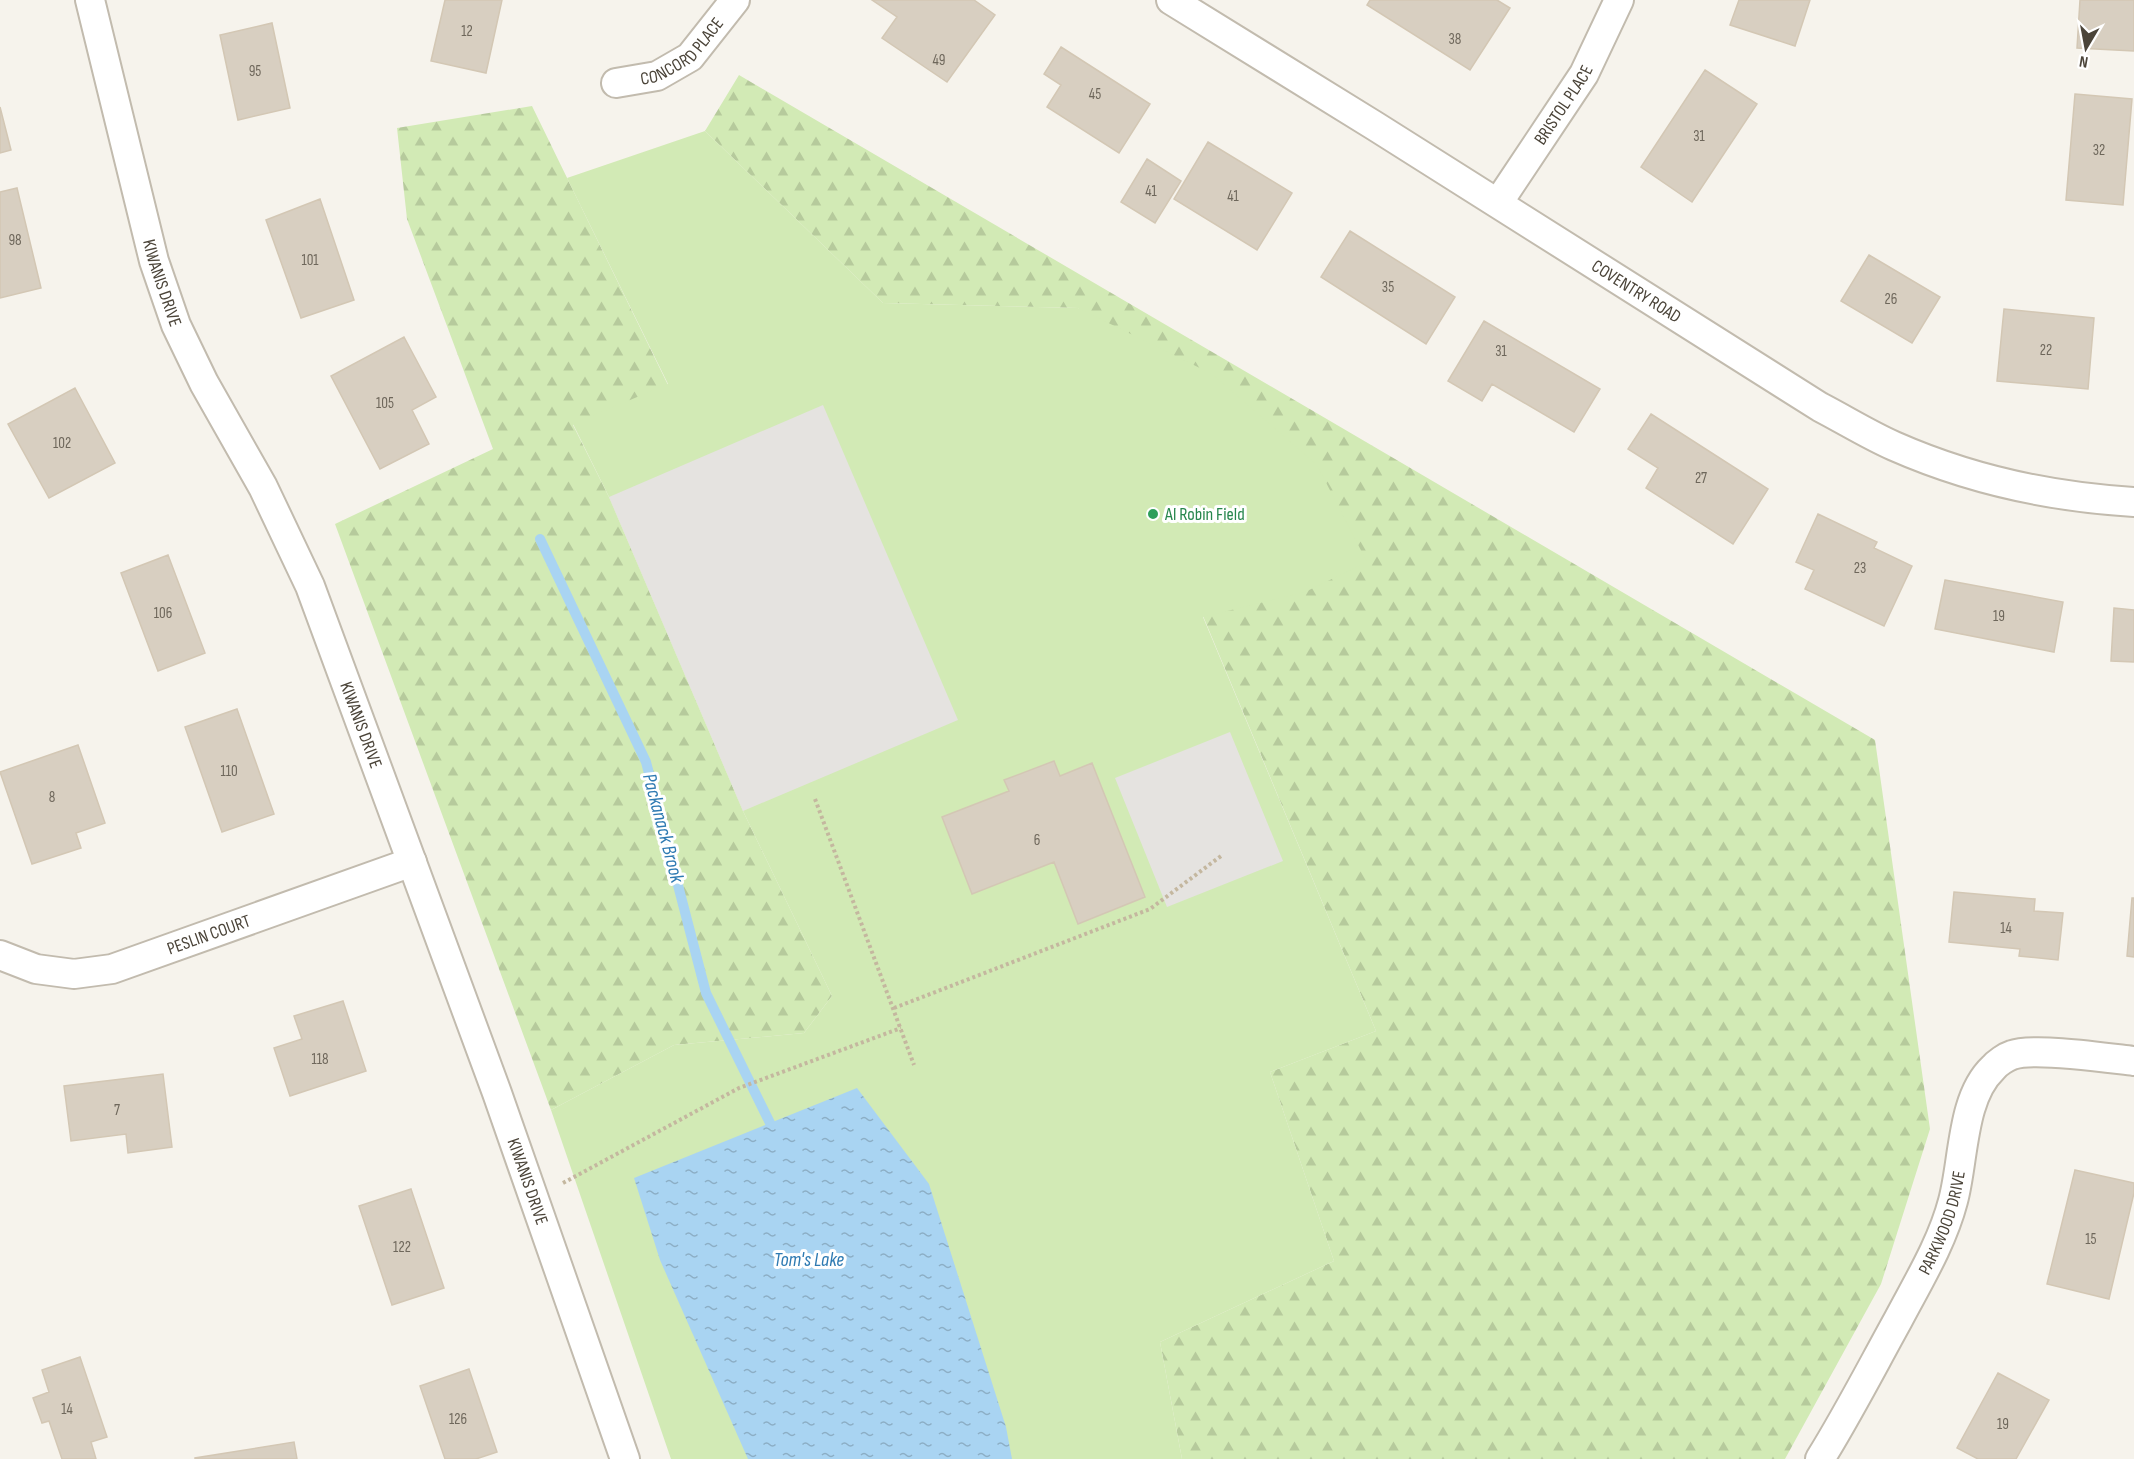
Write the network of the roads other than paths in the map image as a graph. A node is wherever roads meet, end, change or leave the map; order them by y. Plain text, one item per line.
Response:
1 (90, 0) edge
2 (735, 0) edge
3 (1171, 0) edge
4 (1619, 0) edge
5 (616, 83) dead end
6 (1498, 203) junction
7 (2134, 502) edge
8 (412, 862) junction
9 (0, 955) edge
10 (2134, 1061) edge
11 (625, 1459) edge
12 (1820, 1459) edge

1 - 8 street, KIWANIS DRIVE
2 - 5 street, CONCORD PLACE
3 - 6 street, COVENTRY ROAD
4 - 6 street, BRISTOL PLACE
6 - 7 street, COVENTRY ROAD
8 - 9 street, PESLIN COURT
8 - 11 street, KIWANIS DRIVE
10 - 12 street, PARKWOOD DRIVE

